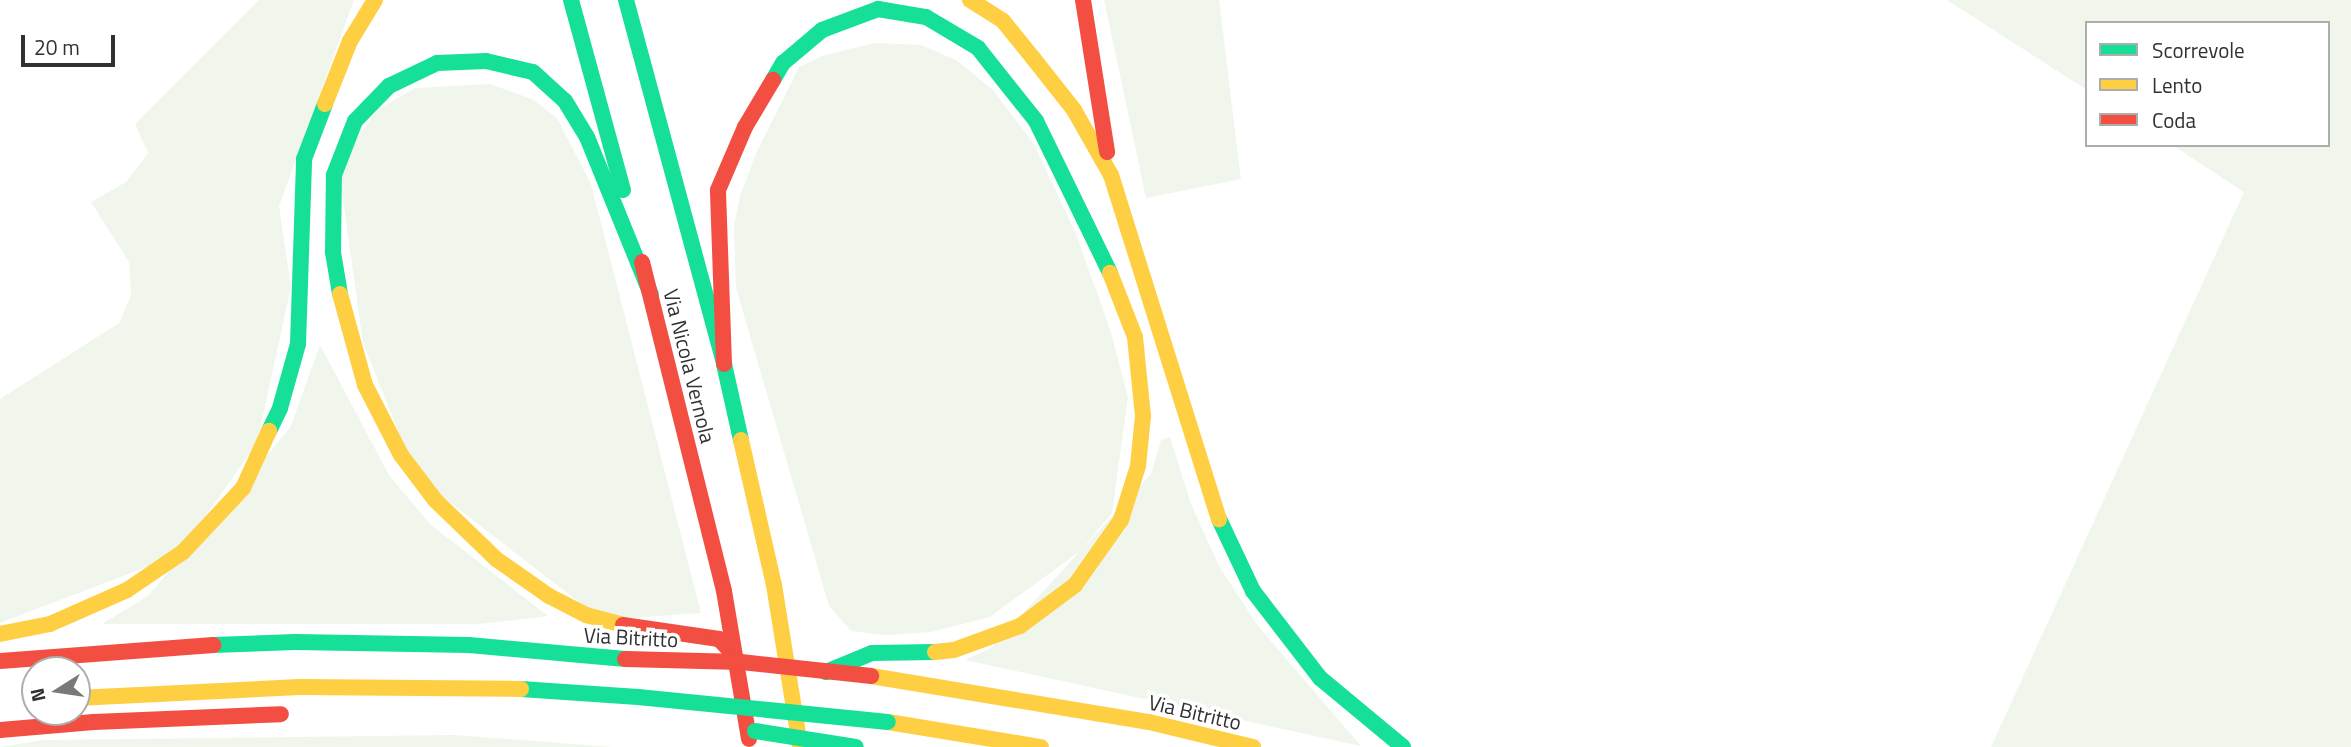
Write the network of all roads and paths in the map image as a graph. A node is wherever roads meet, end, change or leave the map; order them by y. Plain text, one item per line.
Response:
1 (375, 0) edge
2 (571, 0) edge
3 (626, 0) edge
4 (970, 0) edge
5 (1083, 0) edge
6 (1111, 175) junction
7 (652, 295) junction
8 (724, 364) junction
9 (0, 634) edge
10 (0, 661) edge
11 (741, 662) junction
12 (826, 672) junction
13 (500, 688) junction
14 (91, 697) edge
15 (638, 697) junction
16 (377, 705) dead end
17 (296, 714) dead end
18 (0, 730) edge
19 (750, 747) edge
20 (800, 747) edge
21 (856, 747) edge
22 (1041, 747) edge
23 (1253, 747) edge
24 (1403, 747) edge

1 - 9 main road
2 - 7 main road, Via Nicola Vernola
3 - 8 main road, Via Nicola Vernola
4 - 6 main road
5 - 6 main road
6 - 24 main road
7 - 11 main road, bridge
7 - 19 main road, Via Nicola Vernola
8 - 12 main road
8 - 20 main road, Via Nicola Vernola
10 - 11 main road, Via Bitritto, bridge
11 - 12 main road, Via Bitritto, bridge
12 - 23 main road, Via Bitritto, bridge
13 - 14 main road
13 - 15 main road
13 - 16 main road
15 - 21 main road, bridge
15 - 22 main road, bridge
17 - 18 main road

